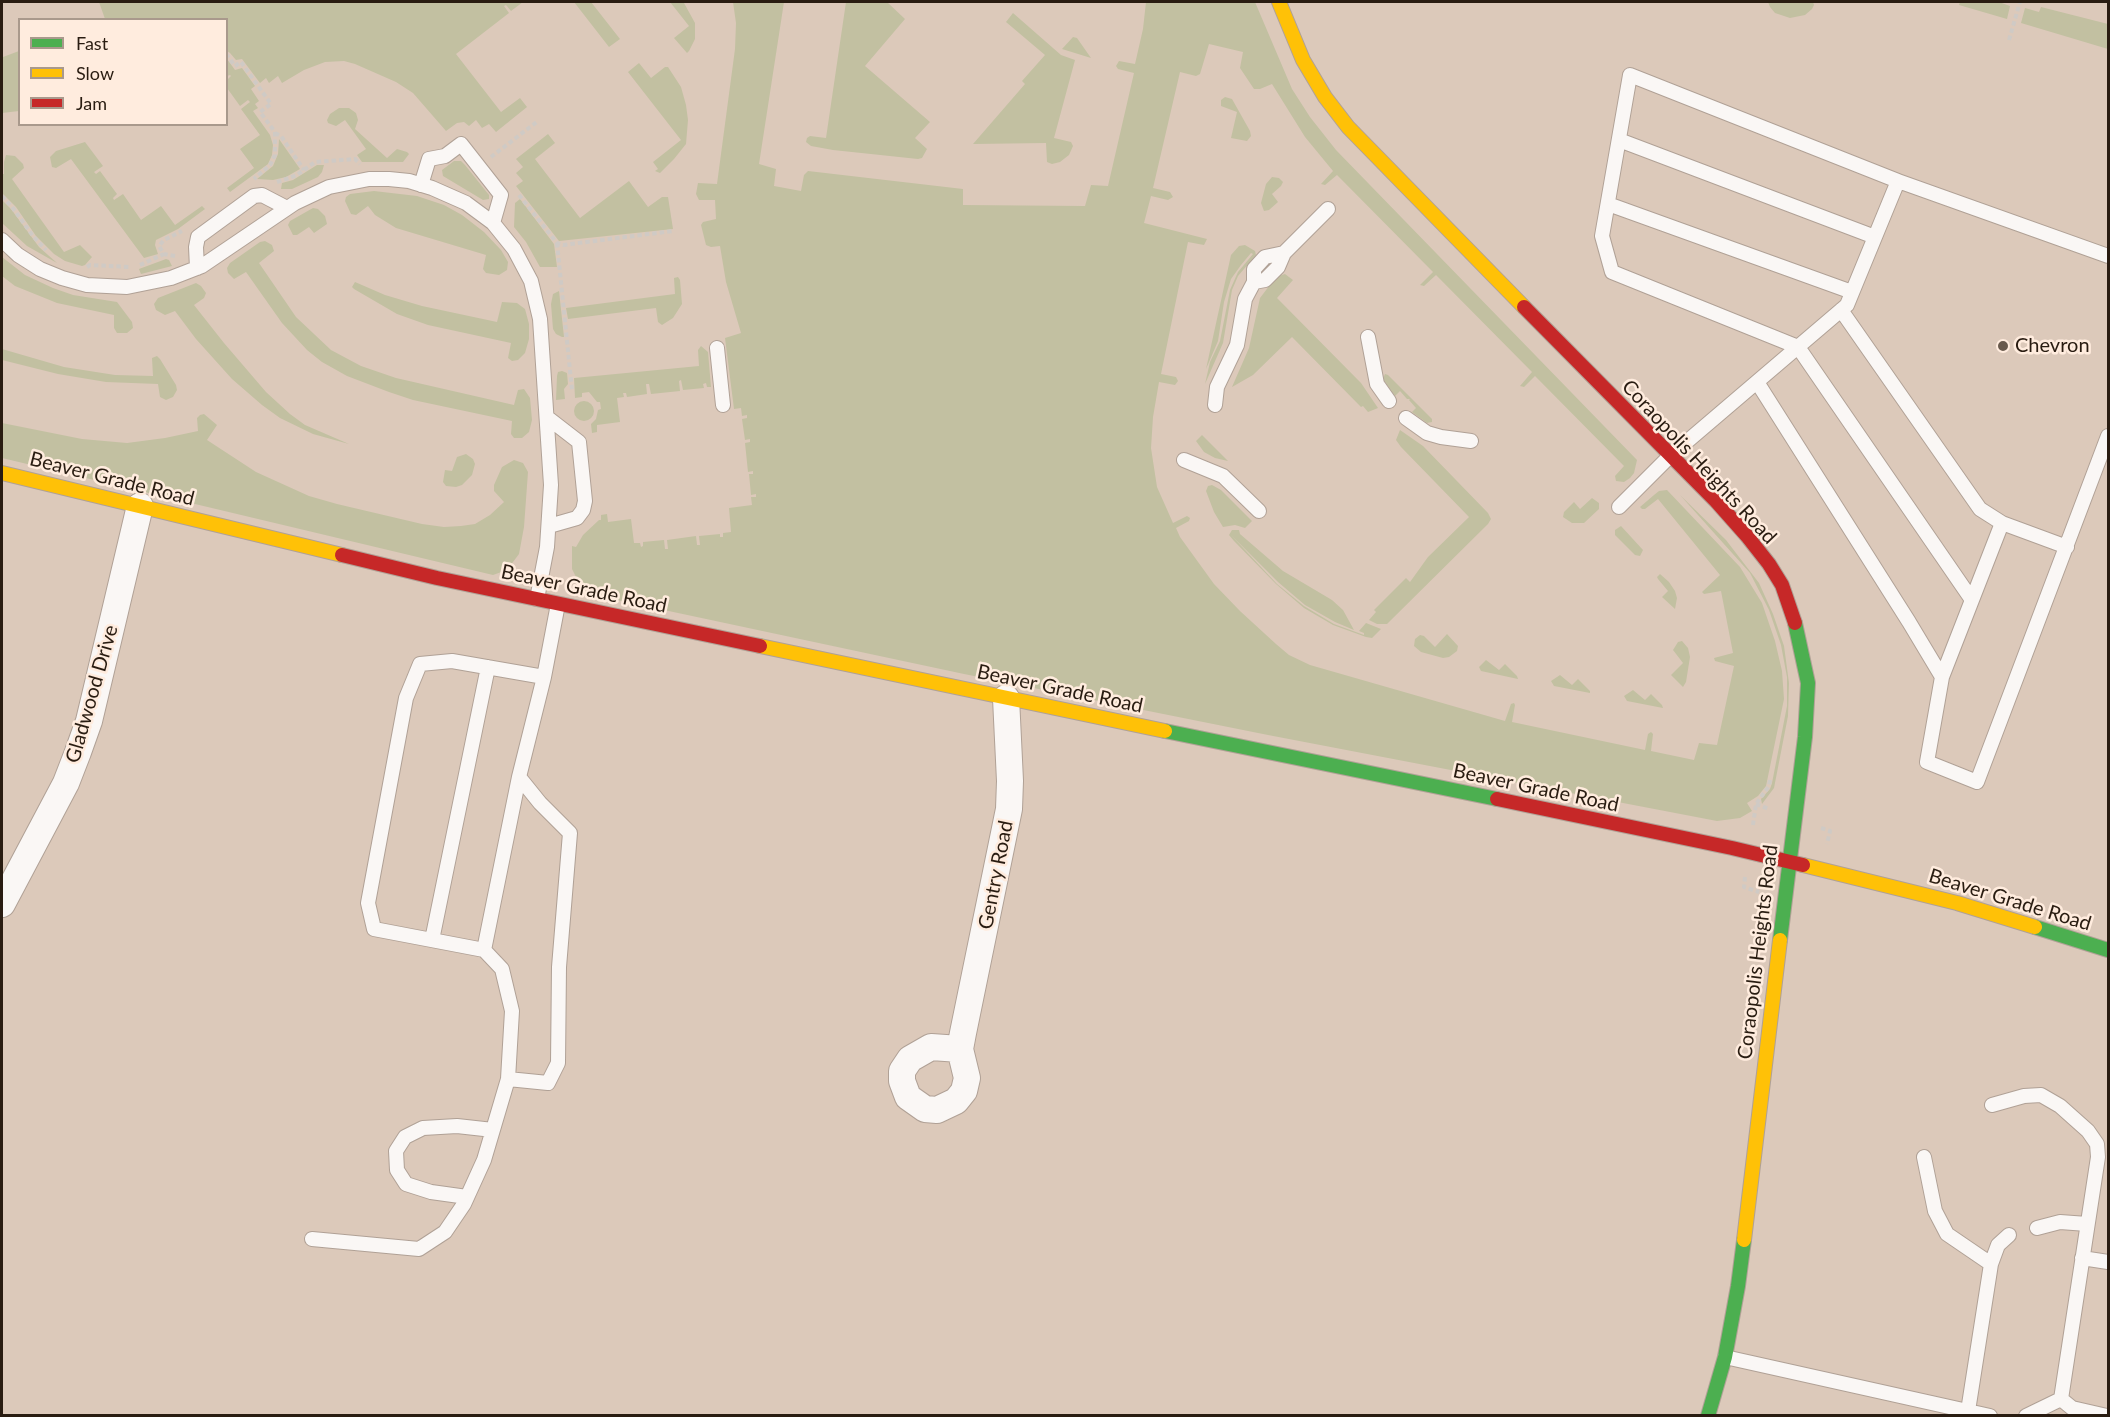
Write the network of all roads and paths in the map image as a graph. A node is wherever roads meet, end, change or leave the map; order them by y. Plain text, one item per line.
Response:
1 (1279, 2) edge
2 (2020, 2) edge
3 (2009, 40) dead end
4 (228, 56) edge
5 (538, 121) dead end
6 (275, 132) junction
7 (1619, 140) junction
8 (479, 167) junction
9 (304, 170) dead end
10 (251, 181) dead end
11 (1898, 181) junction
12 (421, 185) junction
13 (2, 196) edge
14 (1608, 204) junction
15 (287, 208) junction
16 (1328, 209) dead end
17 (493, 223) junction
18 (186, 229) dead end
19 (673, 231) dead end
20 (1875, 237) junction
21 (2, 240) edge
22 (557, 243) dead end
23 (563, 245) dead end
24 (49, 252) dead end
25 (2109, 256) edge
26 (197, 268) junction
27 (83, 269) dead end
28 (1852, 292) junction
29 (1841, 310) junction
30 (1368, 337) dead end
31 (1798, 346) junction
32 (717, 348) dead end
33 (1756, 382) junction
34 (572, 390) dead end
35 (1389, 401) dead end
36 (723, 405) dead end
37 (1215, 405) dead end
38 (548, 418) junction
39 (1406, 418) dead end
40 (2109, 436) edge
41 (1471, 441) dead end
42 (1670, 456) junction
43 (1184, 460) dead end
44 (2, 473) edge
45 (141, 506) junction
46 (1619, 507) dead end
47 (1259, 511) dead end
48 (2002, 522) junction
49 (549, 526) junction
50 (2067, 547) junction
51 (537, 599) junction
52 (1972, 600) junction
53 (558, 604) junction
54 (488, 667) junction
55 (544, 677) junction
56 (1942, 677) junction
57 (1006, 699) junction
58 (1772, 770) dead end
59 (519, 777) junction
60 (1756, 804) dead end
61 (1789, 861) junction
62 (2, 904) edge
63 (432, 940) junction
64 (484, 950) junction
65 (2109, 950) edge
66 (960, 1049) dead end
67 (508, 1079) junction
68 (1992, 1105) dead end
69 (493, 1130) junction
70 (1924, 1157) dead end
71 (467, 1197) junction
72 (2087, 1224) junction
73 (2037, 1228) dead end
74 (2009, 1235) dead end
75 (312, 1239) dead end
76 (2082, 1258) junction
77 (2109, 1262) edge
78 (1991, 1264) junction
79 (1725, 1357) junction
80 (2061, 1399) junction
81 (1968, 1411) junction
82 (1708, 1416) edge
83 (1990, 1416) edge
84 (2026, 1416) edge
85 (2107, 1416) edge

1 - 42 main road, Coraopolis Heights Road
2 - 3 path
4 - 6 path
5 - 8 path
6 - 9 path
6 - 10 path
7 - 11 lane
7 - 14 lane
7 - 20 lane
8 - 12 lane
8 - 17 lane
11 - 20 lane
11 - 25 lane
12 - 15 lane
12 - 17 lane
13 - 24 path
14 - 28 lane
14 - 31 lane
15 - 26 lane
15 - 26 lane
16 - 37 lane
17 - 38 lane
18 - 27 path
19 - 23 path
20 - 28 lane
21 - 26 lane
22 - 34 path
28 - 29 lane
29 - 31 lane
29 - 48 lane
30 - 35 lane
31 - 33 lane
31 - 52 lane
32 - 36 lane
33 - 42 lane
33 - 56 lane
38 - 49 lane
38 - 49 lane
39 - 41 lane
40 - 50 lane
42 - 46 lane
42 - 61 main road, Coraopolis Heights Road
43 - 47 lane
44 - 45 main road, Beaver Grade Road
45 - 51 main road, Beaver Grade Road
45 - 62 street, Gladwood Drive
48 - 50 lane
48 - 52 lane
49 - 51 lane
50 - 56 lane
51 - 53 main road, Beaver Grade Road
52 - 56 lane
53 - 55 lane
53 - 57 main road, Beaver Grade Road
54 - 55 lane
54 - 63 lane
54 - 63 lane
55 - 59 lane
57 - 61 main road, Beaver Grade Road
57 - 66 street, Gentry Road
58 - 60 path
59 - 64 lane
59 - 67 lane
61 - 65 main road, Beaver Grade Road
61 - 79 main road, Coraopolis Heights Road
63 - 64 lane
64 - 67 lane
67 - 69 lane
68 - 72 lane
69 - 71 lane
69 - 71 lane
70 - 78 lane
71 - 75 lane
72 - 73 lane
72 - 76 lane
74 - 78 lane
76 - 77 lane
76 - 80 lane
78 - 81 lane
79 - 81 lane
79 - 82 main road, Coraopolis Heights Road
80 - 84 lane
80 - 85 lane
81 - 83 lane

